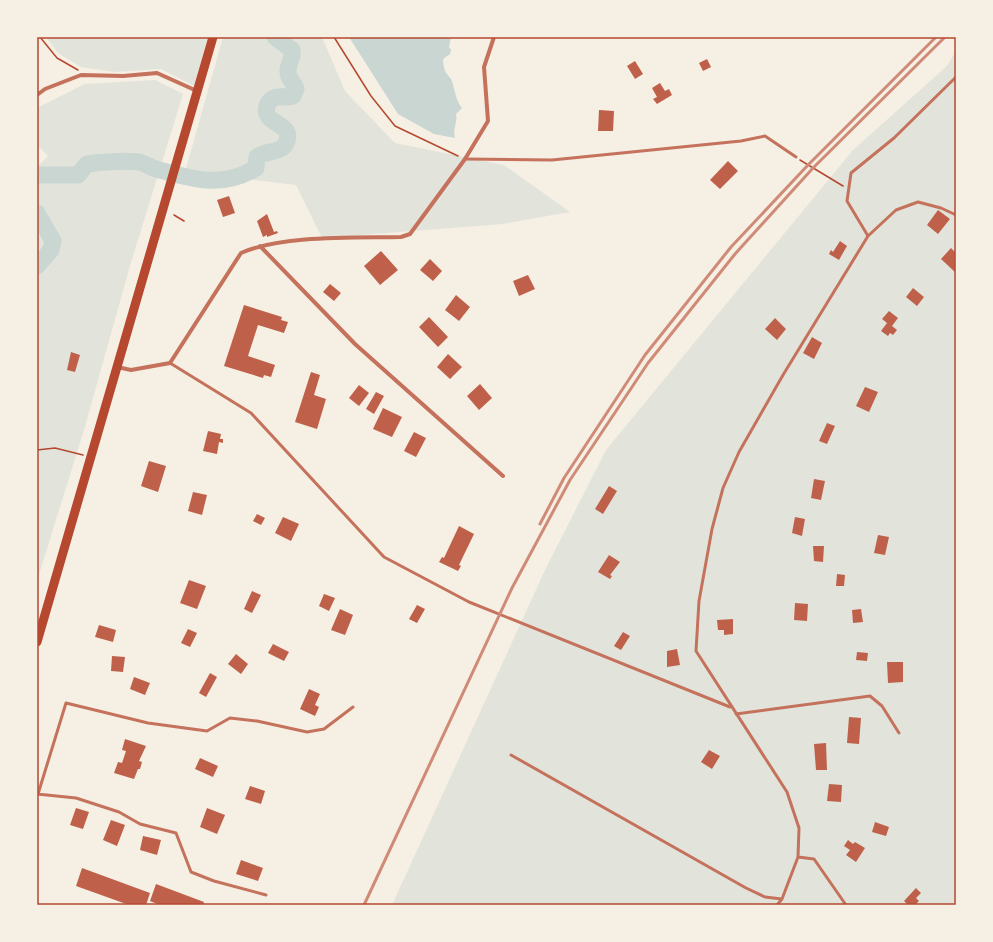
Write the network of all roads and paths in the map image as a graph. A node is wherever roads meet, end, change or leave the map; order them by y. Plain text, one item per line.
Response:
1 (40, 37) edge
2 (213, 37) edge
3 (334, 37) edge
4 (494, 37) edge
5 (81, 75) junction
6 (956, 77) edge
7 (197, 91) junction
8 (37, 95) edge
9 (796, 157) joint
10 (465, 159) junction
11 (849, 188) junction
12 (174, 215) dead end
13 (956, 215) edge
14 (184, 221) dead end
15 (868, 236) junction
16 (260, 246) junction
17 (170, 363) junction
18 (116, 367) junction
19 (37, 450) edge
20 (91, 457) junction
21 (503, 476) dead end
22 (37, 642) edge
23 (353, 707) dead end
24 (731, 707) junction
25 (736, 714) junction
26 (899, 734) dead end
27 (511, 755) dead end
28 (38, 794) edge
29 (798, 857) junction
30 (266, 896) dead end
31 (782, 899) junction
32 (777, 905) edge
33 (846, 905) edge

1 - 5 path
2 - 7 main road
3 - 10 path
4 - 10 street
5 - 7 street
5 - 8 street
6 - 11 lane
7 - 18 main road
9 - 10 lane
9 - 11 path
10 - 16 street
11 - 15 lane
12 - 14 path
13 - 15 lane
15 - 24 lane
16 - 17 street
16 - 21 street
17 - 18 street
17 - 24 lane
18 - 20 main road
19 - 20 path
20 - 22 main road
23 - 28 lane
24 - 25 lane
25 - 26 lane
25 - 29 lane
27 - 31 lane
28 - 30 lane
29 - 31 lane
29 - 33 lane
31 - 32 lane

